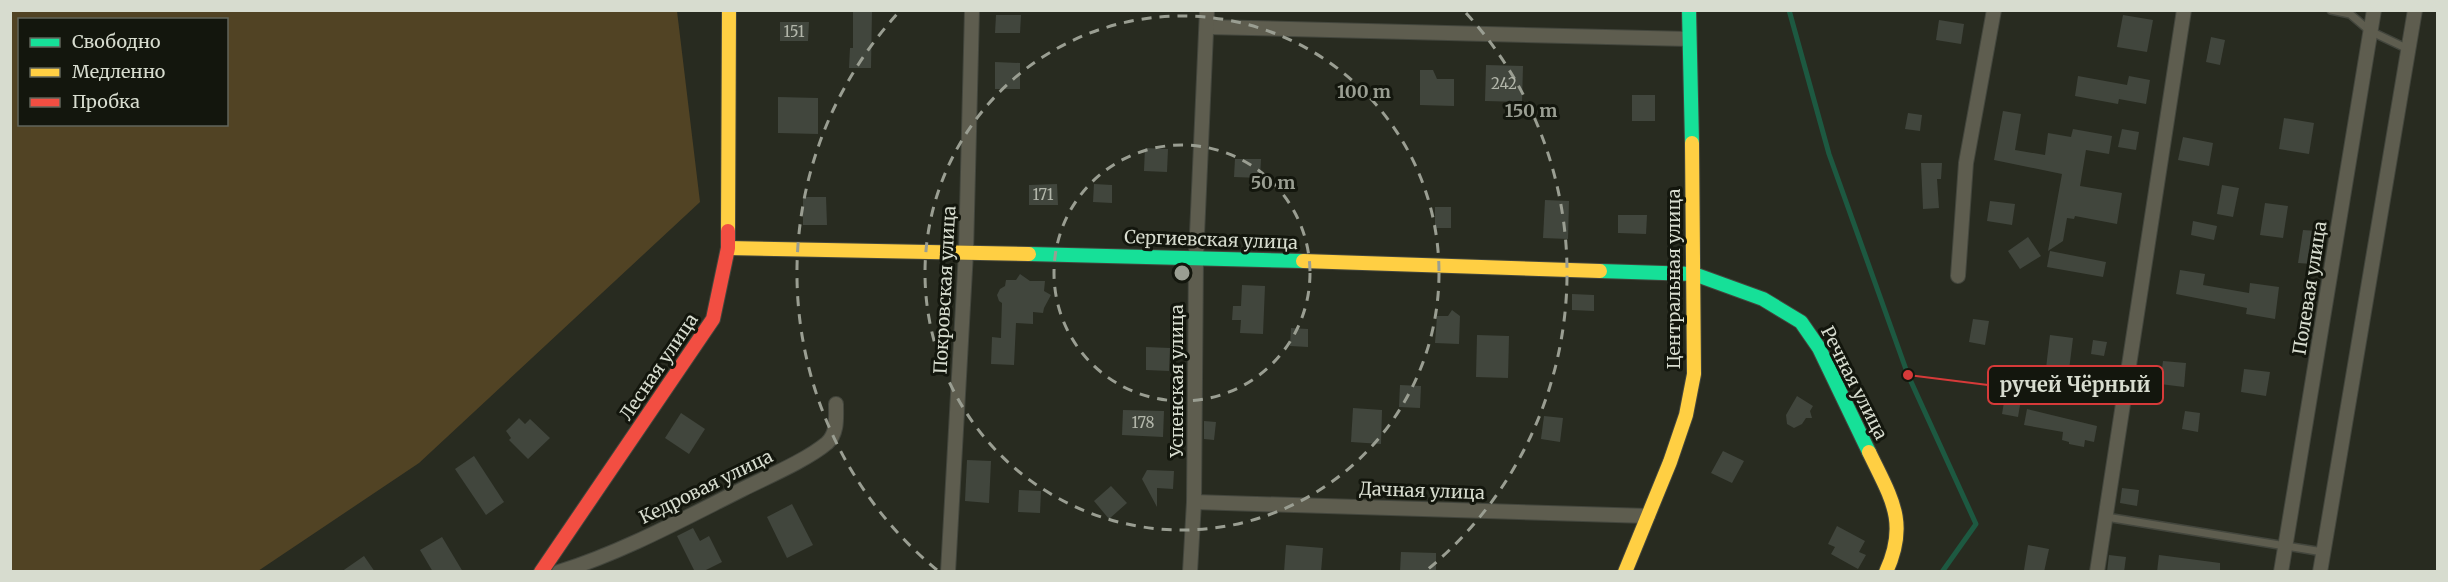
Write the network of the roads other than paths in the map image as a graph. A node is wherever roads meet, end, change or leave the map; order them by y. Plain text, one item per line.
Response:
1 (729, 10) edge
2 (972, 10) edge
3 (1208, 10) edge
4 (1689, 10) edge
5 (1994, 10) edge
6 (2184, 10) edge
7 (2331, 10) edge
8 (2373, 10) edge
9 (2415, 10) edge
10 (1207, 27) junction
11 (2370, 31) junction
12 (1689, 39) junction
13 (2408, 49) junction
14 (728, 248) junction
15 (966, 252) junction
16 (1196, 257) junction
17 (1694, 274) junction
18 (1958, 276) dead end
19 (836, 404) dead end
20 (1194, 502) junction
21 (1648, 516) junction
22 (2106, 518) junction
23 (2285, 546) junction
24 (2323, 552) junction
25 (540, 572) edge
26 (559, 572) edge
27 (948, 572) edge
28 (1190, 572) edge
29 (1625, 572) edge
30 (1886, 572) edge
31 (2097, 572) edge
32 (2281, 572) edge
33 (2320, 572) edge

1 - 14 street, Лесная улица
2 - 15 street, Покровская улица
3 - 10 street, Успенская улица
4 - 12 street, Центральная улица
5 - 18 street
6 - 22 street
7 - 11 lane
8 - 11 street, Полевая улица
9 - 13 street
10 - 12 street
10 - 16 street, Успенская улица
11 - 13 lane
11 - 23 street, Полевая улица
12 - 17 street, Центральная улица
13 - 24 street
14 - 15 street, Сергиевская улица
14 - 25 street, Лесная улица
15 - 16 street, Сергиевская улица
15 - 27 street, Покровская улица
16 - 17 street, Сергиевская улица
16 - 20 street, Успенская улица
17 - 21 street, Центральная улица
17 - 30 street, Речная улица
19 - 26 street, Кедровая улица
20 - 21 street, Дачная улица
20 - 28 street, Успенская улица
21 - 29 street, Центральная улица
22 - 23 lane
22 - 31 street
23 - 24 lane
23 - 32 street, Полевая улица
24 - 33 street

